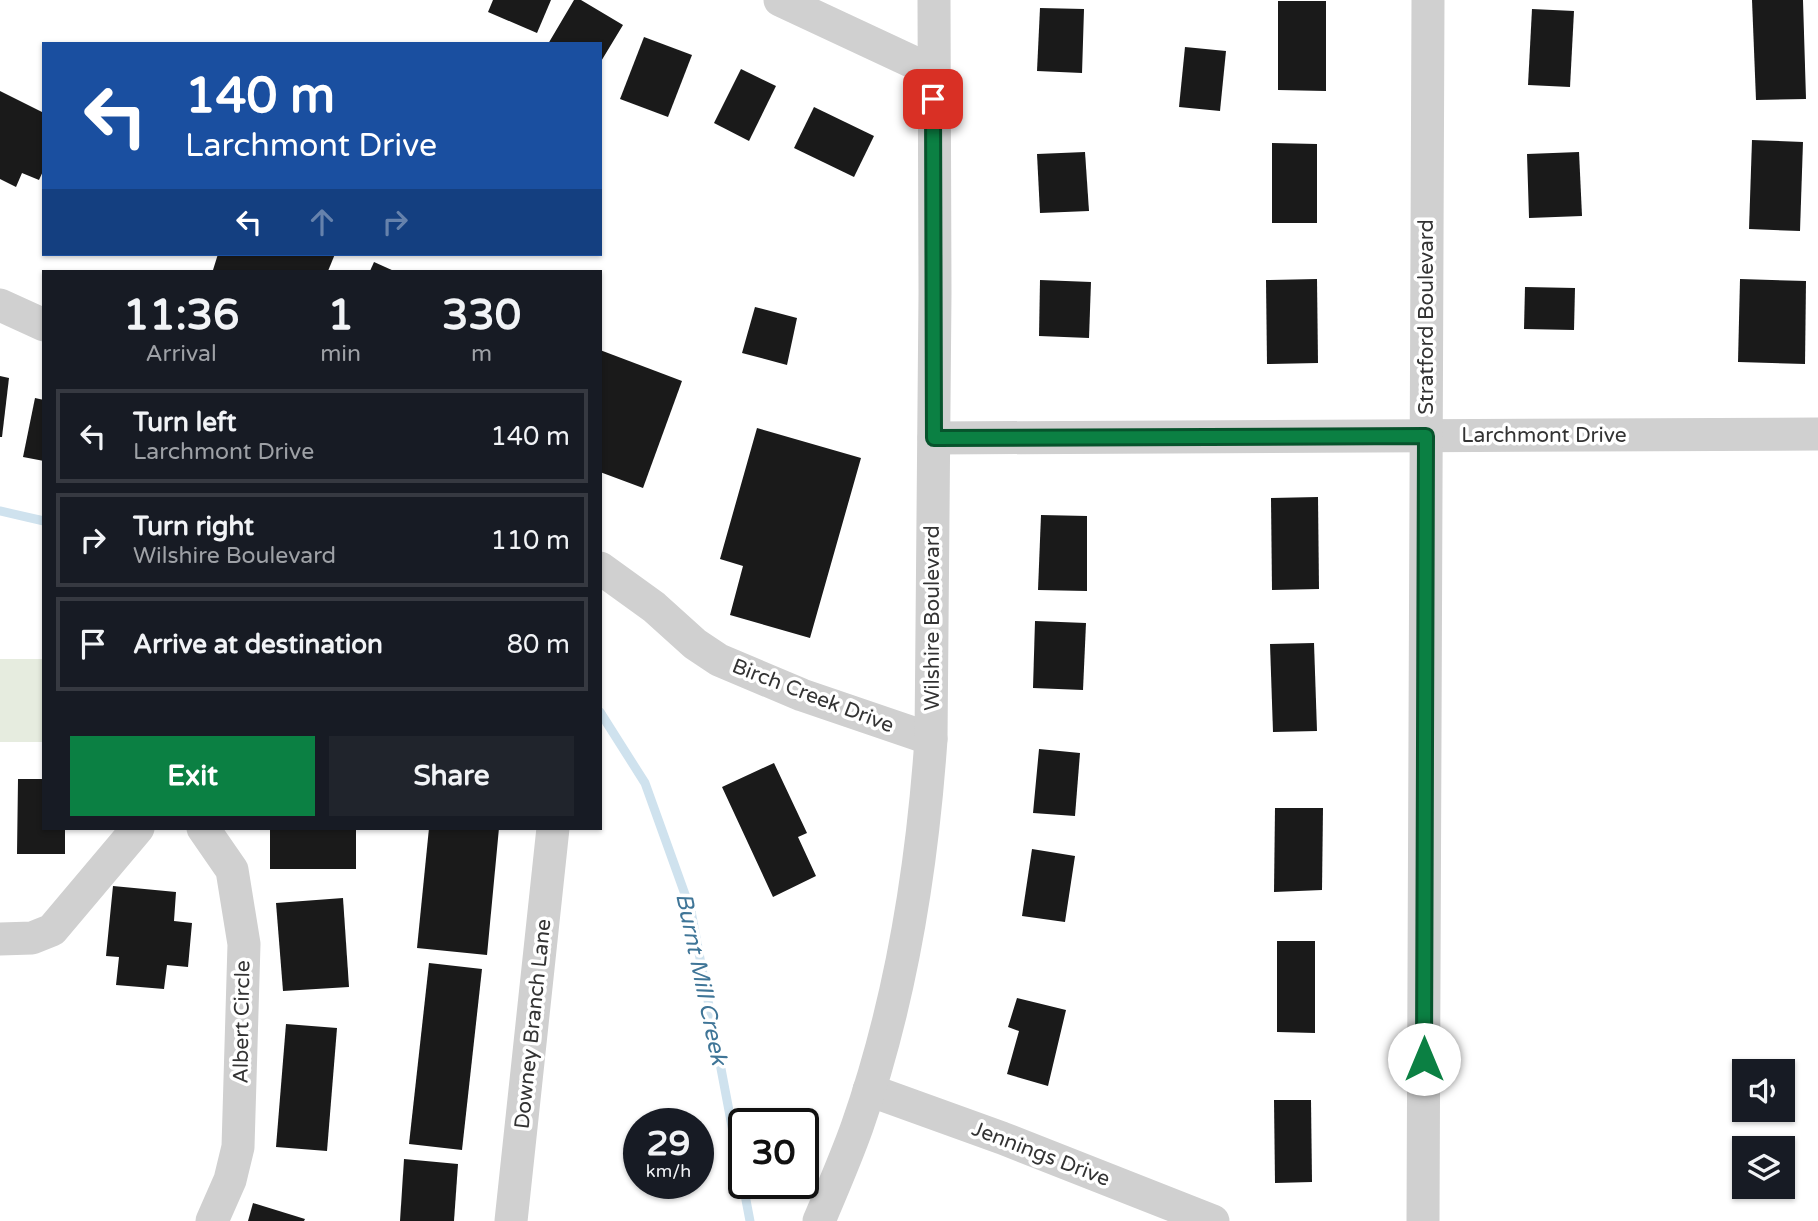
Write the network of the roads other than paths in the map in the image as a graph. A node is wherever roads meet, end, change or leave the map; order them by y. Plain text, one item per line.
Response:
1 (780, 0) edge
2 (934, 0) edge
3 (1428, 0) edge
4 (932, 71) junction
5 (0, 305) edge
6 (42, 324) edge
7 (1818, 434) edge
8 (1426, 436) junction
9 (934, 438) junction
10 (602, 569) edge
11 (931, 739) junction
12 (136, 830) edge
13 (204, 830) edge
14 (553, 830) edge
15 (0, 939) edge
16 (869, 1090) junction
17 (212, 1221) edge
18 (511, 1221) edge
19 (819, 1221) edge
20 (1213, 1221) edge
21 (1423, 1221) edge

1 - 4 street
2 - 4 street, Wilshire Boulevard
3 - 8 street, Stratford Boulevard
4 - 9 street, Wilshire Boulevard
5 - 6 street
7 - 8 street, Larchmont Drive
8 - 9 street, Larchmont Drive
8 - 21 street, Stratford Boulevard
9 - 11 street, Wilshire Boulevard
10 - 11 street, Birch Creek Drive
11 - 16 street, Wilshire Boulevard
12 - 15 street
13 - 17 street, Albert Circle
14 - 18 street, Downey Branch Lane
16 - 19 street, Wilshire Boulevard
16 - 20 street, Jennings Drive

